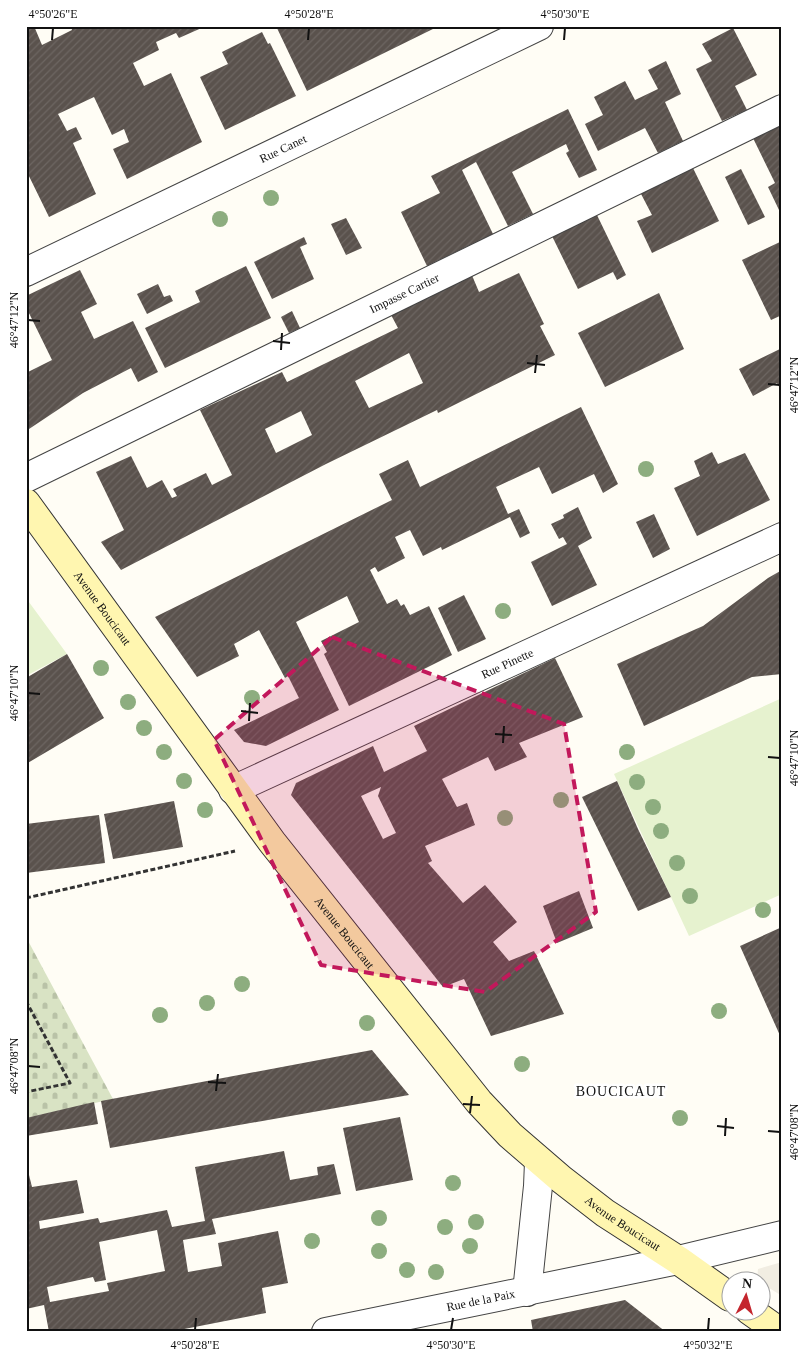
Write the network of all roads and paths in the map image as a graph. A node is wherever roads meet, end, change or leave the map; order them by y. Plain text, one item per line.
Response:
1 (539, 26) edge
2 (782, 109) edge
3 (26, 272) edge
4 (26, 478) edge
5 (26, 503) edge
6 (782, 537) edge
7 (233, 790) junction
8 (272, 842) junction
9 (26, 898) edge
10 (26, 1001) edge
11 (26, 1092) edge
12 (539, 1162) junction
13 (782, 1235) edge
14 (678, 1260) junction
15 (720, 1290) edge
16 (526, 1292) junction
17 (763, 1320) edge
18 (326, 1332) edge
19 (780, 1332) edge

1 - 3 street, Rue Canet
2 - 4 street, Impasse Cartier
5 - 7 main road, Avenue Boucicaut
6 - 7 street, Rue Pinette
7 - 8 main road, Avenue Boucicaut
8 - 9 path
8 - 12 main road, Avenue Boucicaut
10 - 11 path
12 - 14 main road, Avenue Boucicaut
12 - 16 street
13 - 14 street, Rue de la Paix
14 - 15 main road, Avenue Boucicaut
14 - 16 street, Rue de la Paix
16 - 18 street, Rue de la Paix
17 - 19 main road

